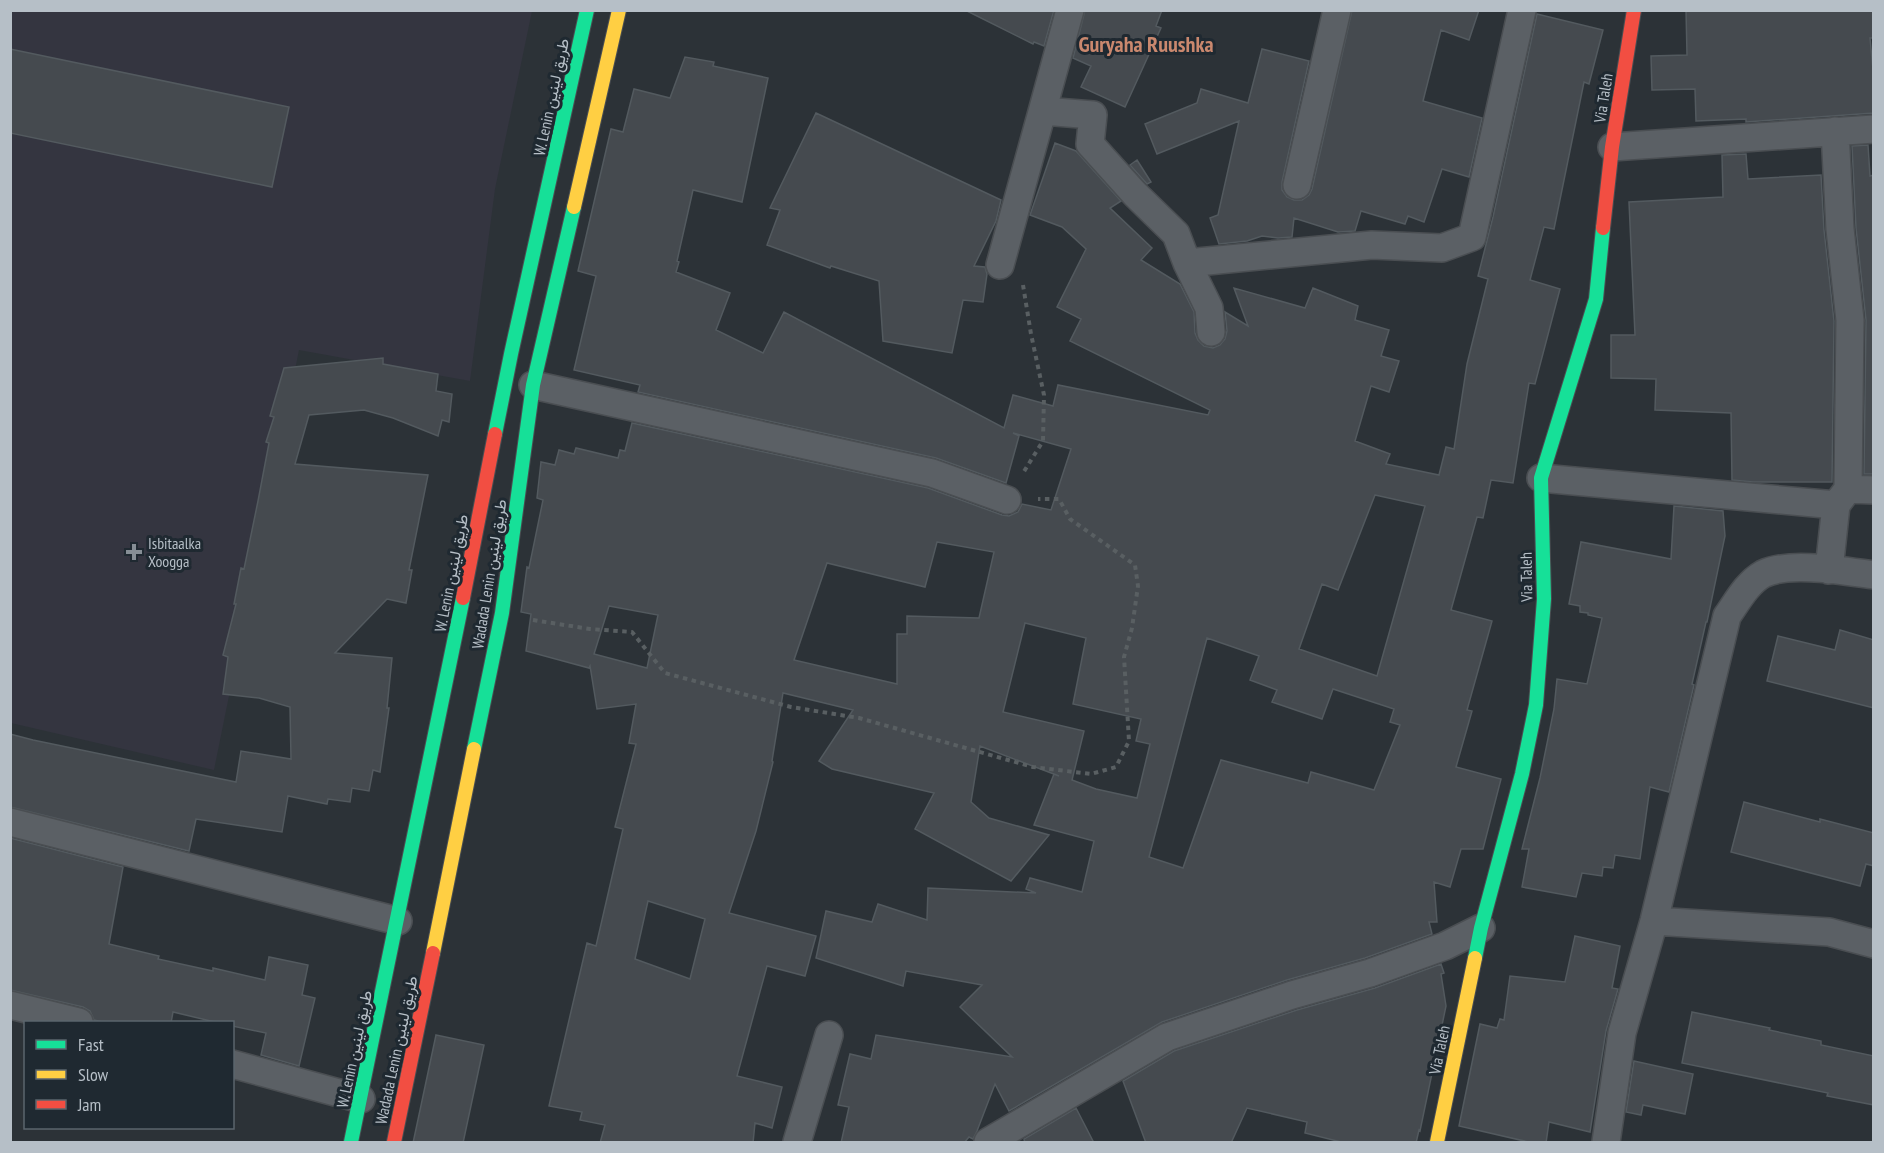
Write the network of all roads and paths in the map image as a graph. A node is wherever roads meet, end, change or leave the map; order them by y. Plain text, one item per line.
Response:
1 (587, 10) edge
2 (620, 10) edge
3 (1070, 10) edge
4 (1337, 10) edge
5 (1522, 10) edge
6 (1634, 10) edge
7 (1043, 111) junction
8 (1874, 129) edge
9 (1835, 131) junction
10 (1612, 147) junction
11 (1297, 185) dead end
12 (1187, 263) junction
13 (1000, 265) joint
14 (1211, 332) dead end
15 (533, 385) junction
16 (1541, 478) junction
17 (1853, 495) edge
18 (1007, 500) junction
19 (1829, 570) junction
20 (1874, 575) edge
21 (502, 613) junction
22 (10, 822) edge
23 (398, 921) junction
24 (1654, 921) junction
25 (1481, 928) junction
26 (1874, 944) edge
27 (10, 1005) edge
28 (71, 1021) edge
29 (830, 1035) dead end
30 (234, 1065) edge
31 (361, 1099) junction
32 (351, 1143) edge
33 (394, 1143) edge
34 (797, 1143) edge
35 (988, 1143) edge
36 (1437, 1143) edge
37 (1606, 1143) edge

1 - 23 main road, W. Lenin طريق لينين
2 - 15 main road, Wadada Lenin طريق لينين
3 - 7 street
4 - 11 street
5 - 12 street
6 - 10 main road, Via Taleh
7 - 12 street
7 - 13 street
8 - 9 street
9 - 10 street
9 - 17 street
10 - 16 main road, Via Taleh
12 - 14 street
13 - 18 path
15 - 18 street
15 - 21 main road, Wadada Lenin طريق لينين
16 - 17 street
16 - 25 main road, Via Taleh
17 - 19 street
18 - 21 path
19 - 20 street
19 - 24 street
21 - 33 main road, Wadada Lenin طريق لينين
22 - 23 street
23 - 31 main road, W. Lenin طريق لينين
24 - 26 street
24 - 37 street
25 - 35 street
25 - 36 main road, Via Taleh
27 - 28 street
29 - 34 street
30 - 31 street
31 - 32 main road, W. Lenin طريق لينين

